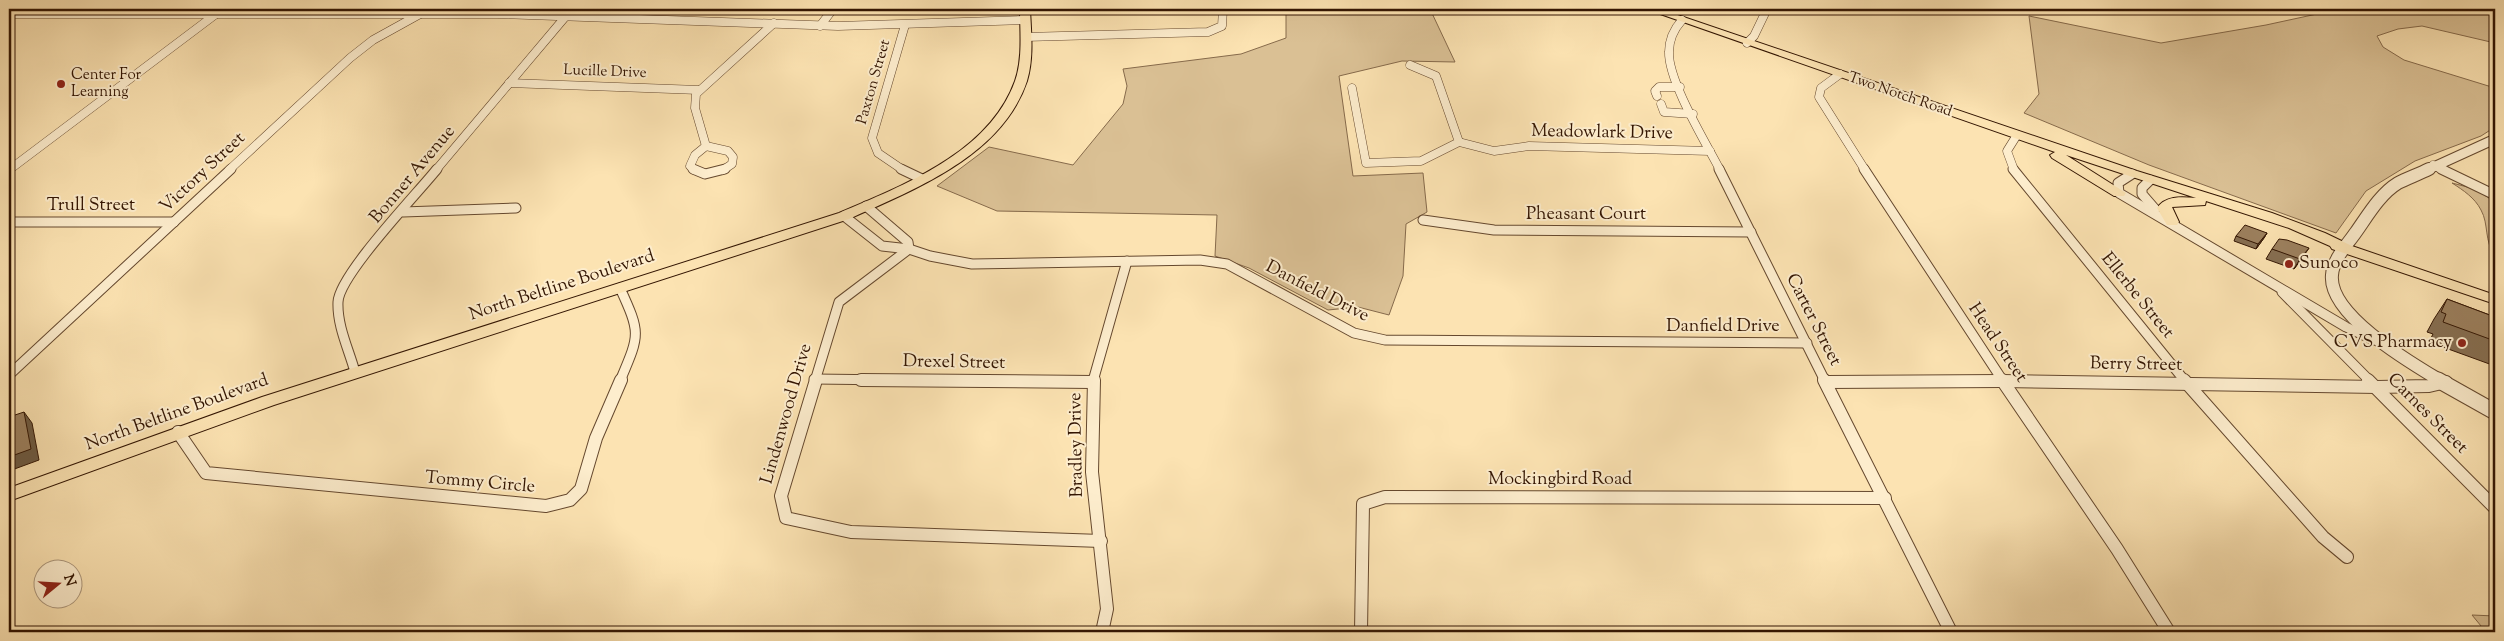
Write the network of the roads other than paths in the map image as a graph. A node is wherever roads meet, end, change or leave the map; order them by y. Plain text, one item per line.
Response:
1 (431, 9) edge
2 (833, 9) edge
3 (1223, 9) edge
4 (1651, 9) edge
5 (1767, 9) edge
6 (9, 14) edge
7 (216, 14) junction
8 (421, 14) junction
9 (1025, 14) edge
10 (566, 16) junction
11 (1682, 20) junction
12 (774, 24) junction
13 (905, 25) junction
14 (820, 26) junction
15 (1025, 37) junction
16 (1747, 43) junction
17 (1410, 65) dead end
18 (1840, 74) junction
19 (509, 83) junction
20 (1680, 87) junction
21 (1352, 88) dead end
22 (699, 90) junction
23 (1693, 114) junction
24 (2017, 135) junction
25 (2495, 139) edge
26 (1459, 142) junction
27 (706, 146) junction
28 (1710, 151) junction
29 (2433, 165) junction
30 (9, 170) edge
31 (2132, 174) junction
32 (922, 179) junction
33 (2150, 180) junction
34 (2119, 193) junction
35 (2495, 195) edge
36 (2200, 202) junction
37 (866, 206) junction
38 (516, 208) dead end
39 (403, 212) junction
40 (844, 216) junction
41 (1423, 220) dead end
42 (9, 222) edge
43 (174, 222) junction
44 (2172, 222) junction
45 (1751, 232) junction
46 (2346, 248) junction
47 (909, 249) junction
48 (1127, 261) junction
49 (2270, 281) junction
50 (620, 288) junction
51 (2495, 300) edge
52 (1807, 343) junction
53 (2381, 343) junction
54 (355, 372) junction
55 (9, 375) edge
56 (814, 379) junction
57 (2002, 381) junction
58 (1093, 382) junction
59 (1826, 382) junction
60 (2446, 382) junction
61 (2188, 384) junction
62 (2376, 387) junction
63 (2495, 412) edge
64 (178, 432) junction
65 (9, 495) edge
66 (1885, 498) junction
67 (2495, 508) edge
68 (1101, 541) junction
69 (2347, 557) dead end
70 (1102, 632) edge
71 (1361, 632) edge
72 (1951, 632) edge
73 (2169, 632) edge

1 - 8 street, Victory Street
2 - 14 street
3 - 15 street
4 - 11 main road, Two Notch Road
5 - 16 street
6 - 7 street
7 - 8 street
7 - 30 street
8 - 10 street
8 - 43 street, Victory Street
9 - 13 street
9 - 15 main road, North Beltline Boulevard
10 - 12 street
10 - 19 street, Bonner Avenue
11 - 16 main road, Two Notch Road
11 - 20 street, Carter Street
12 - 14 street
12 - 22 street
13 - 14 street
13 - 32 street, Paxton Street
15 - 32 main road, North Beltline Boulevard
16 - 18 main road, Two Notch Road
17 - 26 street
18 - 24 main road, Two Notch Road
18 - 57 street, Head Street
19 - 22 street, Lucille Drive
19 - 39 street, Bonner Avenue
20 - 23 street, Carter Street
20 - 23 street
21 - 26 street
22 - 27 street
23 - 28 street, Carter Street
24 - 31 main road, Two Notch Road
24 - 34 main road
24 - 61 street, Ellerbe Street
25 - 29 street
26 - 28 street, Meadowlark Drive
27 - 27 street
28 - 45 street, Carter Street
29 - 35 street
29 - 46 street
31 - 33 main road, Two Notch Road
31 - 34 street
32 - 37 main road, North Beltline Boulevard
33 - 36 main road, Two Notch Road
33 - 44 street
33 - 46 main road, Two Notch Road
34 - 44 street
36 - 44 main road
36 - 46 main road, Two Notch Road
37 - 40 main road, North Beltline Boulevard
37 - 47 street
38 - 39 street
39 - 54 street, Bonner Avenue
40 - 47 street, Danfield Drive
40 - 50 main road, North Beltline Boulevard
41 - 45 street, Pheasant Court
42 - 43 street, Trull Street
43 - 55 street, Victory Street
44 - 49 street
45 - 52 street, Carter Street
46 - 51 main road, Two Notch Road
46 - 53 street
47 - 48 street, Danfield Drive
47 - 56 street, Lindenwood Drive
48 - 52 street, Danfield Drive
48 - 58 street, Bradley Drive
49 - 53 street
49 - 62 street, Carnes Street
50 - 54 main road, North Beltline Boulevard
50 - 64 street, Tommy Circle
52 - 59 street, Carter Street
53 - 60 street
54 - 64 main road, North Beltline Boulevard
56 - 58 street, Drexel Street
56 - 68 street, Lindenwood Drive
57 - 59 street, Berry Street
57 - 61 street, Berry Street
57 - 73 street, Head Street
58 - 68 street, Bradley Drive
59 - 66 street, Carter Street
60 - 62 street, Berry Street
60 - 63 street
61 - 62 street, Berry Street
61 - 69 street, Ellerbe Street
62 - 67 street, Carnes Street
64 - 65 main road, North Beltline Boulevard
66 - 71 street, Mockingbird Road
66 - 72 street, Carter Street
68 - 70 street, Bradley Drive

